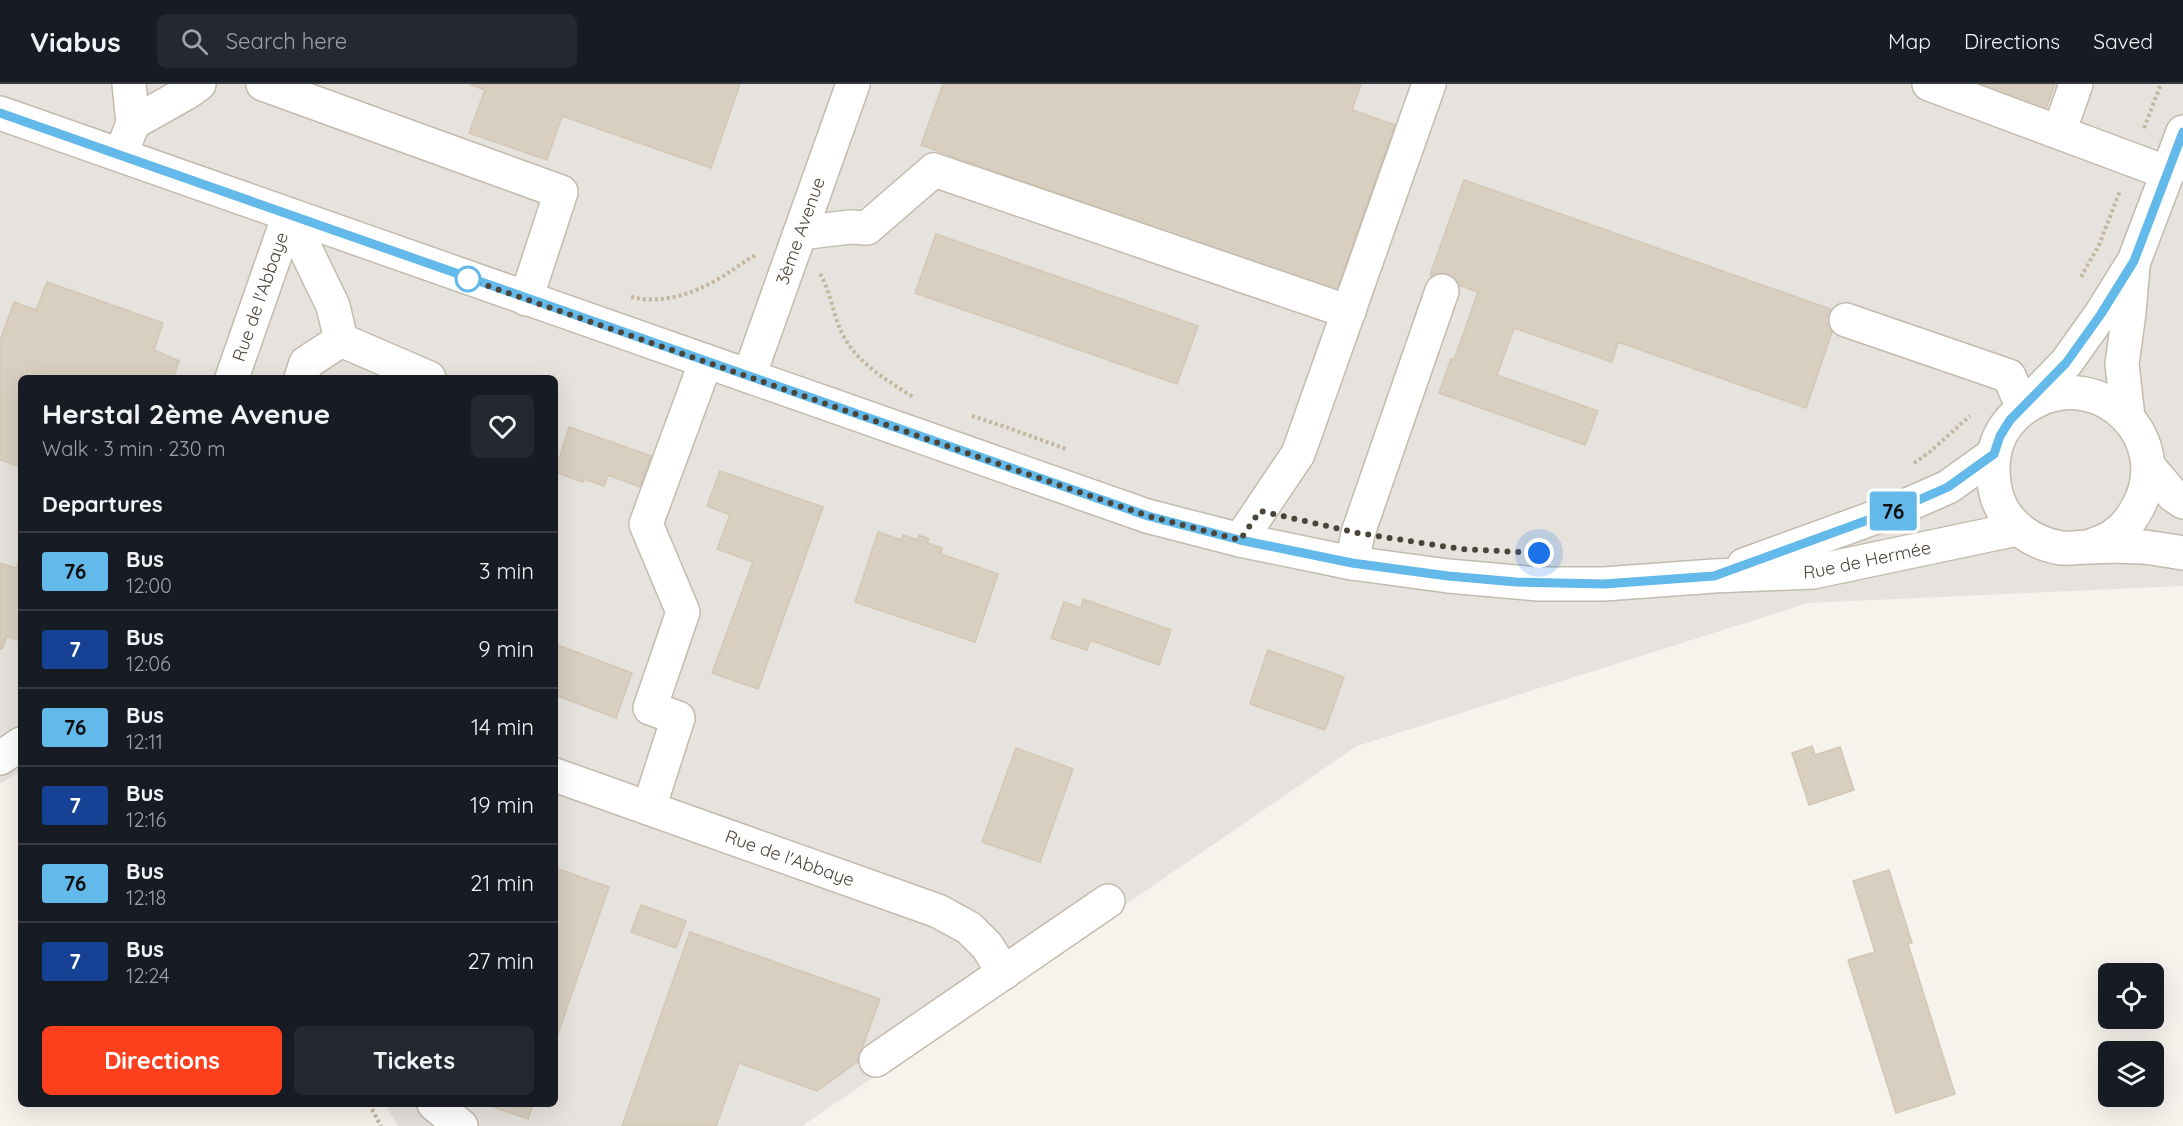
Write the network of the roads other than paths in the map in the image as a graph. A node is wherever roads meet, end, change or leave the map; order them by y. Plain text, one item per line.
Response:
1 (129, 84) edge
2 (263, 84) edge
3 (853, 84) edge
4 (1430, 84) edge
5 (1929, 84) edge
6 (2076, 84) edge
7 (193, 87) edge
8 (0, 113) edge
9 (133, 123) junction
10 (2059, 132) junction
11 (2183, 132) edge
12 (120, 156) junction
13 (2168, 173) junction
14 (289, 215) junction
15 (795, 247) junction
16 (2134, 261) junction
17 (1442, 291) dead end
18 (526, 299) junction
19 (1349, 312) junction
20 (1846, 320) dead end
21 (341, 340) junction
22 (706, 362) junction
23 (233, 375) edge
24 (302, 375) edge
25 (422, 375) edge
26 (749, 376) junction
27 (2023, 408) junction
28 (2128, 417) junction
29 (1994, 454) junction
30 (2149, 467) junction
31 (2183, 502) edge
32 (2017, 529) junction
33 (1240, 540) junction
34 (2088, 547) junction
35 (2183, 553) edge
36 (1352, 563) junction
37 (1714, 576) junction
38 (18, 746) edge
39 (0, 758) edge
40 (558, 776) edge
41 (649, 808) junction
42 (1108, 901) dead end
43 (1004, 973) junction
44 (876, 1060) dead end
45 (438, 1107) edge
46 (461, 1126) edge

1 - 9 street
2 - 18 street
3 - 15 street, 3ème Avenue
4 - 19 street
5 - 10 street
6 - 10 street
7 - 9 street
8 - 12 street, Rue de Hermée
9 - 12 street
10 - 13 street
11 - 13 street
12 - 14 street, Rue de Hermée
13 - 16 street
14 - 18 street, Rue de Hermée
14 - 21 street
14 - 23 street, Rue de l'Abbaye
15 - 19 street
15 - 26 street, 3ème Avenue
16 - 27 street
16 - 28 street
17 - 36 street
18 - 22 street, Rue de Hermée
19 - 33 street
20 - 27 street
21 - 24 street
21 - 25 street
22 - 26 street, Rue de Hermée
22 - 41 street
26 - 33 street, Rue de Hermée
27 - 28 street
27 - 29 street
28 - 30 street
29 - 32 street
29 - 37 street, Rue de Hermée
30 - 31 street
30 - 34 street
32 - 34 street
32 - 37 street, Rue de Hermée
33 - 36 street, Rue de Hermée
34 - 35 street
36 - 37 street, Rue de Hermée
38 - 39 street
40 - 41 street, Rue de l'Abbaye
41 - 43 street, Rue de l'Abbaye
42 - 43 street
43 - 44 street
45 - 46 street

